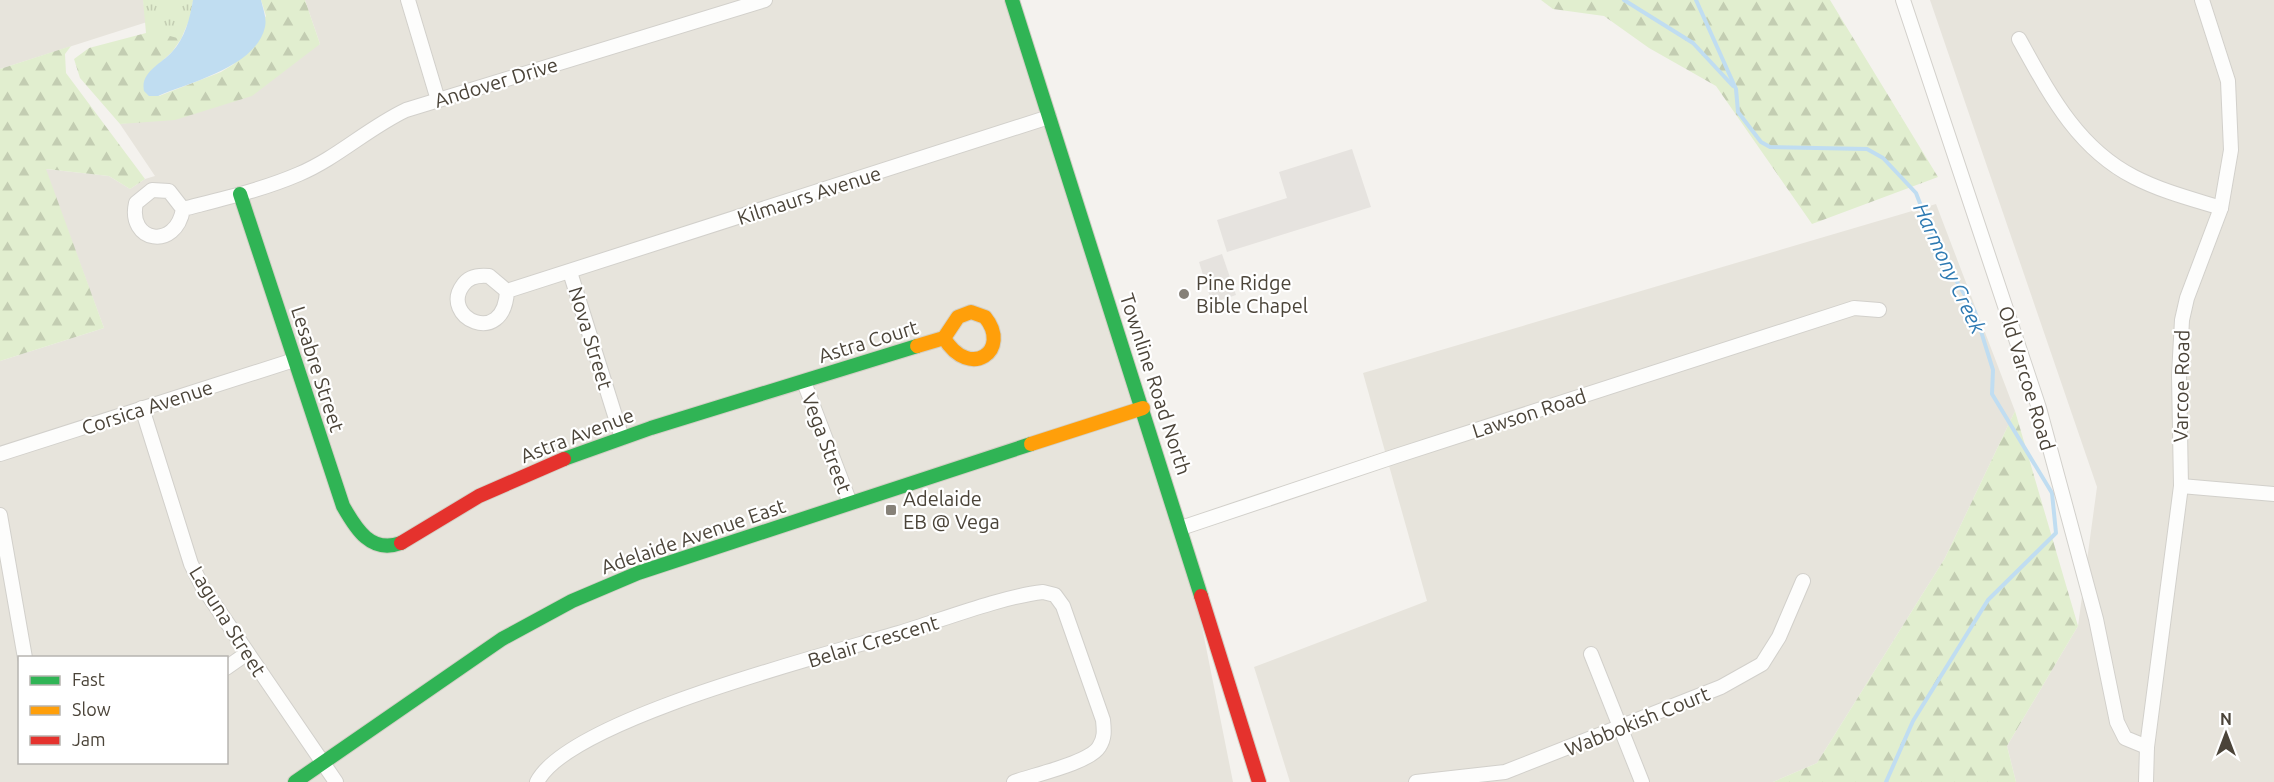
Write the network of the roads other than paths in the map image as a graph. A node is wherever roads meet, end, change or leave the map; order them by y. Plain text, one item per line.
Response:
1 (408, 0) edge
2 (765, 0) edge
3 (1012, 0) edge
4 (1904, 0) edge
5 (2202, 0) edge
6 (2019, 39) dead end
7 (438, 100) junction
8 (1048, 117) junction
9 (240, 194) junction
10 (2221, 208) junction
11 (183, 210) dead end
12 (570, 272) junction
13 (507, 291) dead end
14 (1879, 310) dead end
15 (944, 338) dead end
16 (294, 360) junction
17 (804, 382) junction
18 (142, 408) junction
19 (1143, 408) junction
20 (622, 438) junction
21 (0, 454) edge
22 (2181, 486) junction
23 (2274, 494) edge
24 (850, 503) junction
25 (0, 515) edge
26 (1181, 528) junction
27 (376, 545) joint
28 (1803, 581) dead end
29 (246, 654) junction
30 (1591, 654) dead end
31 (25, 656) edge
32 (228, 667) edge
33 (1621, 728) junction
34 (2147, 747) junction
35 (323, 763) junction
36 (295, 782) edge
37 (336, 782) edge
38 (537, 782) edge
39 (1014, 782) edge
40 (1259, 782) edge
41 (1416, 782) edge
42 (1642, 782) edge
43 (2146, 782) edge

1 - 7 street
2 - 7 street, Andover Drive
3 - 8 main road, Townline Road North
4 - 34 street, Old Varcoe Road
5 - 10 street, Varcoe Road
6 - 10 street
7 - 9 street, Andover Drive
8 - 12 street, Kilmaurs Avenue
8 - 19 main road, Townline Road North
9 - 11 street, Andover Drive
9 - 16 main road, Lesabre Street
10 - 22 street, Varcoe Road
12 - 13 street, Kilmaurs Avenue
12 - 20 street, Nova Street
14 - 26 street, Lawson Road
15 - 17 main road, Astra Court
16 - 18 street, Corsica Avenue
16 - 27 main road, Lesabre Street
17 - 20 main road, Astra Avenue
17 - 24 street, Vega Street
18 - 21 street, Corsica Avenue
18 - 29 street, Laguna Street
19 - 24 main road, Adelaide Avenue East
19 - 26 main road, Townline Road North
20 - 27 main road, Astra Avenue
22 - 23 street
22 - 34 street, Varcoe Road
24 - 35 main road, Adelaide Avenue East
25 - 31 street
26 - 40 main road, Townline Road North
28 - 33 street, Wabbokish Court
29 - 32 street
29 - 35 street, Laguna Street
30 - 33 street
33 - 41 street, Wabbokish Court
33 - 42 street
34 - 43 street, Varcoe Road
35 - 36 main road, Adelaide Avenue East
35 - 37 street, Laguna Street
38 - 39 street, Belair Crescent

